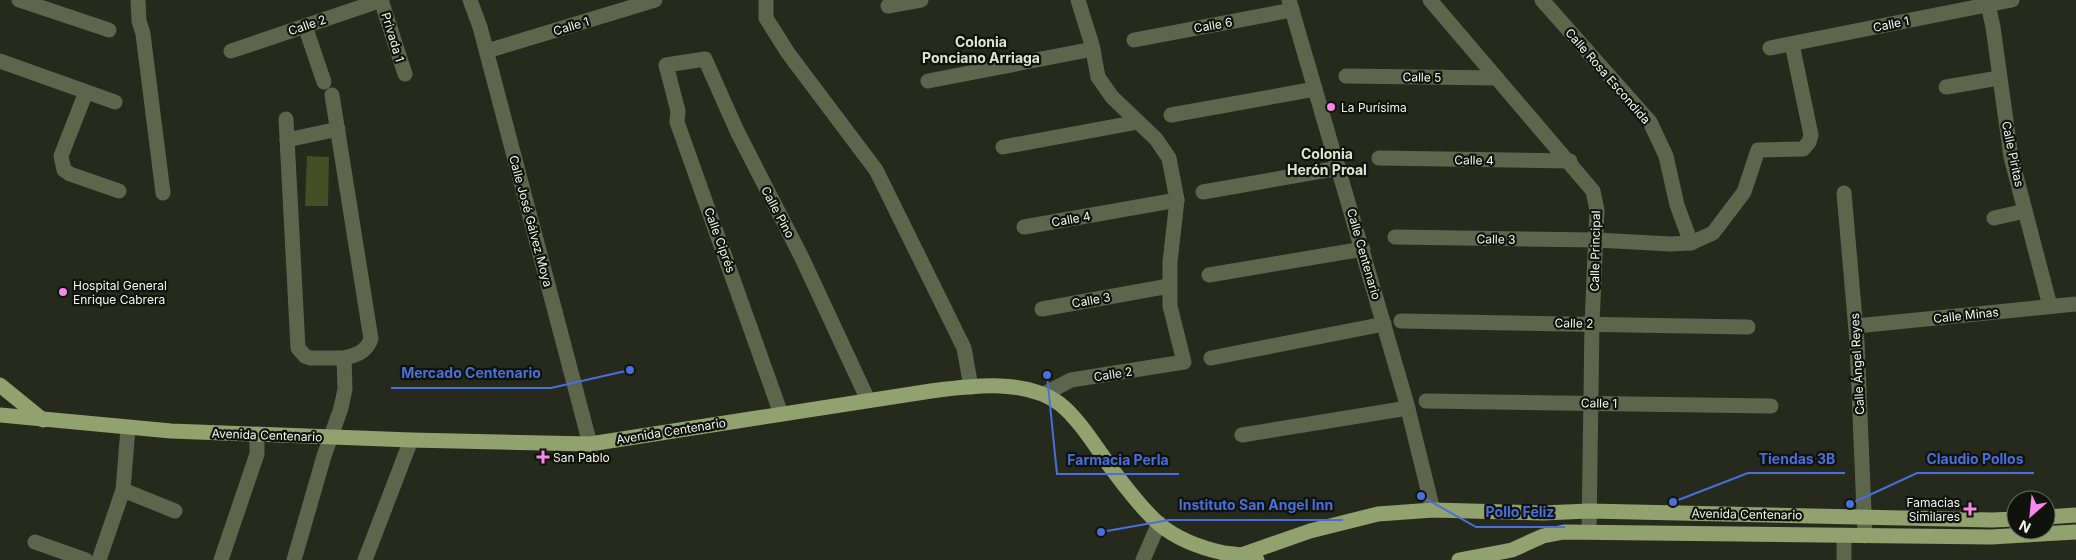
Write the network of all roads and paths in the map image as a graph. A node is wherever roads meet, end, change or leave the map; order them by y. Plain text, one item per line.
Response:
1 (19, 0) edge
2 (138, 0) edge
3 (382, 0) edge
4 (470, 0) edge
5 (655, 0) edge
6 (766, 0) edge
7 (921, 0) edge
8 (1078, 0) edge
9 (1430, 0) edge
10 (1542, 0) edge
11 (2012, 0) edge
12 (1987, 2) edge
13 (1291, 5) edge
14 (888, 6) dead end
15 (305, 26) junction
16 (109, 30) dead end
17 (1134, 40) dead end
18 (1792, 44) junction
19 (1770, 48) dead end
20 (1093, 49) junction
21 (231, 51) dead end
22 (487, 51) junction
23 (0, 61) edge
24 (666, 64) joint
25 (405, 74) dead end
26 (1346, 76) dead end
27 (1497, 78) junction
28 (1999, 78) junction
29 (928, 81) dead end
30 (1946, 86) dead end
31 (1315, 89) junction
32 (86, 92) junction
33 (115, 102) dead end
34 (1171, 115) dead end
35 (286, 119) dead end
36 (1138, 122) junction
37 (338, 129) junction
38 (287, 140) junction
39 (1003, 147) dead end
40 (1379, 158) dead end
41 (1570, 162) junction
42 (1339, 168) junction
43 (119, 191) dead end
44 (1202, 192) dead end
45 (163, 193) dead end
46 (1844, 193) dead end
47 (1177, 200) junction
48 (2025, 211) junction
49 (1994, 218) dead end
50 (1024, 228) dead end
51 (1395, 238) dead end
52 (1596, 240) junction
53 (1691, 243) junction
54 (1363, 249) junction
55 (1209, 276) dead end
56 (1169, 286) junction
57 (2076, 304) edge
58 (2050, 306) junction
59 (1042, 308) dead end
60 (1401, 321) dead end
61 (1384, 324) junction
62 (1592, 324) junction
63 (1856, 326) junction
64 (1748, 327) dead end
65 (344, 358) junction
66 (1211, 358) dead end
67 (0, 385) edge
68 (967, 387) junction
69 (1044, 394) junction
70 (868, 400) junction
71 (1426, 401) dead end
72 (1591, 402) junction
73 (1771, 406) dead end
74 (1408, 408) junction
75 (4, 413) edge
76 (781, 414) junction
77 (43, 420) junction
78 (128, 428) junction
79 (257, 435) junction
80 (1242, 435) dead end
81 (330, 438) junction
82 (411, 440) junction
83 (590, 444) junction
84 (123, 490) junction
85 (1433, 510) junction
86 (175, 511) dead end
87 (1589, 511) junction
88 (1543, 513) junction
89 (2076, 515) edge
90 (2056, 516) edge
91 (1865, 517) junction
92 (2006, 519) edge
93 (1159, 523) junction
94 (1589, 532) junction
95 (2076, 532) edge
96 (1543, 536) junction
97 (1844, 536) junction
98 (1865, 536) junction
99 (35, 542) dead end
100 (1207, 554) edge
101 (1250, 557) edge
102 (86, 560) edge
103 (98, 560) edge
104 (221, 560) edge
105 (294, 560) edge
106 (365, 560) edge
107 (1143, 560) edge
108 (1459, 560) edge
109 (1844, 560) edge

1 - 16 street
2 - 45 street
3 - 15 street, Calle 2
3 - 25 street, Privada 1
4 - 22 street, Calle José Gálvez Moya
5 - 22 street, Calle 1
6 - 68 street
7 - 14 street
8 - 20 street
9 - 27 street, Calle Principal
10 - 53 street, Calle Rosa Escondida
11 - 12 street, Calle 1
12 - 18 street, Calle 1
12 - 28 street, Calle Piritas
13 - 17 street, Calle 6
13 - 31 street, Calle Centenario
15 - 21 street, Calle 2
15 - 37 street
18 - 19 street, Calle 1
18 - 53 street
20 - 29 street
20 - 36 street
22 - 83 street, Calle José Gálvez Moya
23 - 32 street
24 - 70 street, Calle Pino
24 - 76 street, Calle Ciprés
26 - 27 street, Calle 5
27 - 41 street, Calle Principal
28 - 30 street
28 - 48 street, Calle Piritas
31 - 34 street
31 - 42 street, Calle Centenario
32 - 33 street
32 - 43 street
35 - 38 street
36 - 39 street
36 - 47 street
37 - 38 street
37 - 65 street
38 - 65 street
40 - 41 street, Calle 4
41 - 52 street, Calle Principal
42 - 44 street
42 - 54 street, Calle Centenario
46 - 63 street, Calle Ángel Reyes
47 - 50 street, Calle 4
47 - 56 street
48 - 49 street
48 - 58 street, Calle Piritas
51 - 52 street, Calle 3
52 - 53 street
52 - 62 street, Calle Principal
54 - 55 street
54 - 61 street, Calle Centenario
56 - 59 street, Calle 3
56 - 69 street, Calle 2
57 - 58 street, Calle Minas
58 - 63 street, Calle Minas
60 - 62 street, Calle 2
61 - 66 street
61 - 74 street, Calle Centenario
62 - 64 street, Calle 2
62 - 72 street, Calle Principal
63 - 91 street, Calle Ángel Reyes
65 - 81 street
67 - 77 main road
68 - 69 main road, Avenida Centenario
68 - 70 main road, Avenida Centenario
69 - 93 main road, Avenida Centenario
70 - 76 main road, Avenida Centenario
71 - 72 street, Calle 1
72 - 73 street, Calle 1
72 - 87 street, Calle Principal
74 - 80 street
74 - 85 street, Calle Centenario
75 - 77 main road, Avenida Centenario
76 - 83 main road, Avenida Centenario
77 - 78 main road, Avenida Centenario
78 - 79 main road, Avenida Centenario
78 - 84 street
79 - 81 main road, Avenida Centenario
79 - 104 street
81 - 82 main road, Avenida Centenario
81 - 105 street
82 - 83 main road, Avenida Centenario
82 - 106 street
84 - 86 street
84 - 103 street
85 - 88 main road, Avenida Centenario
85 - 101 main road, Avenida Centenario
87 - 88 main road, Avenida Centenario
87 - 91 main road, Avenida Centenario
87 - 94 street, Calle Principal
88 - 96 main road
89 - 90 main road
91 - 92 main road, Avenida Centenario
91 - 98 street, Calle Ángel Reyes
93 - 100 main road, Avenida Centenario
93 - 107 street
94 - 96 main road, Avenida Centenario
94 - 97 main road, Avenida Centenario
95 - 98 main road, Avenida Centenario
96 - 108 main road, Avenida Centenario
97 - 98 main road, Avenida Centenario
97 - 109 street
99 - 102 street
100 - 101 main road, Avenida Centenario

